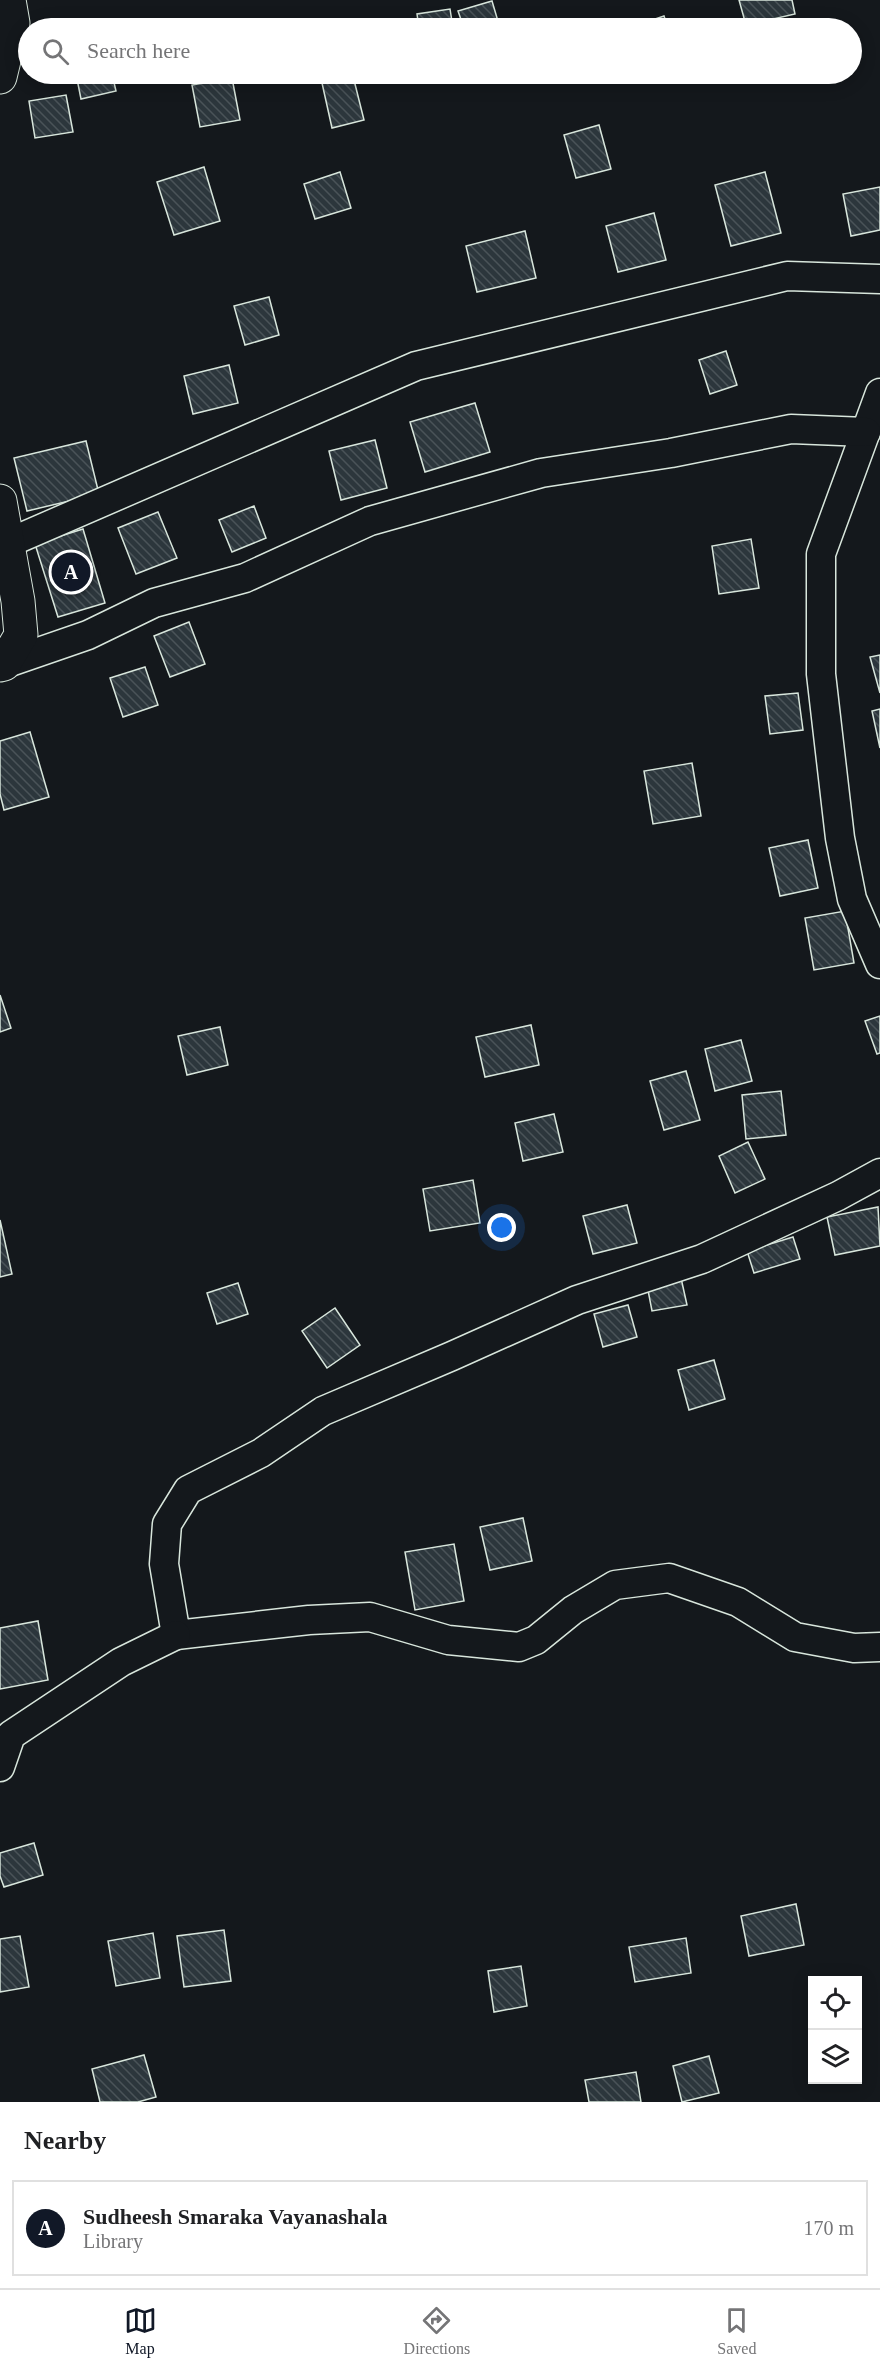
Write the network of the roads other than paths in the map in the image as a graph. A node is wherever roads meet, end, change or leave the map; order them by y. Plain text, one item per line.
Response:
1 (9, 0) edge
2 (0, 77) edge
3 (880, 279) edge
4 (880, 393) edge
5 (866, 432) junction
6 (0, 501) edge
7 (6, 544) junction
8 (2, 665) edge
9 (880, 964) edge
10 (880, 1173) edge
11 (176, 1635) junction
12 (880, 1647) edge
13 (0, 1767) edge

1 - 2 street
3 - 7 street
4 - 5 street
5 - 8 street
5 - 9 street
6 - 7 street
7 - 8 street
10 - 11 street
11 - 12 street
11 - 13 street

